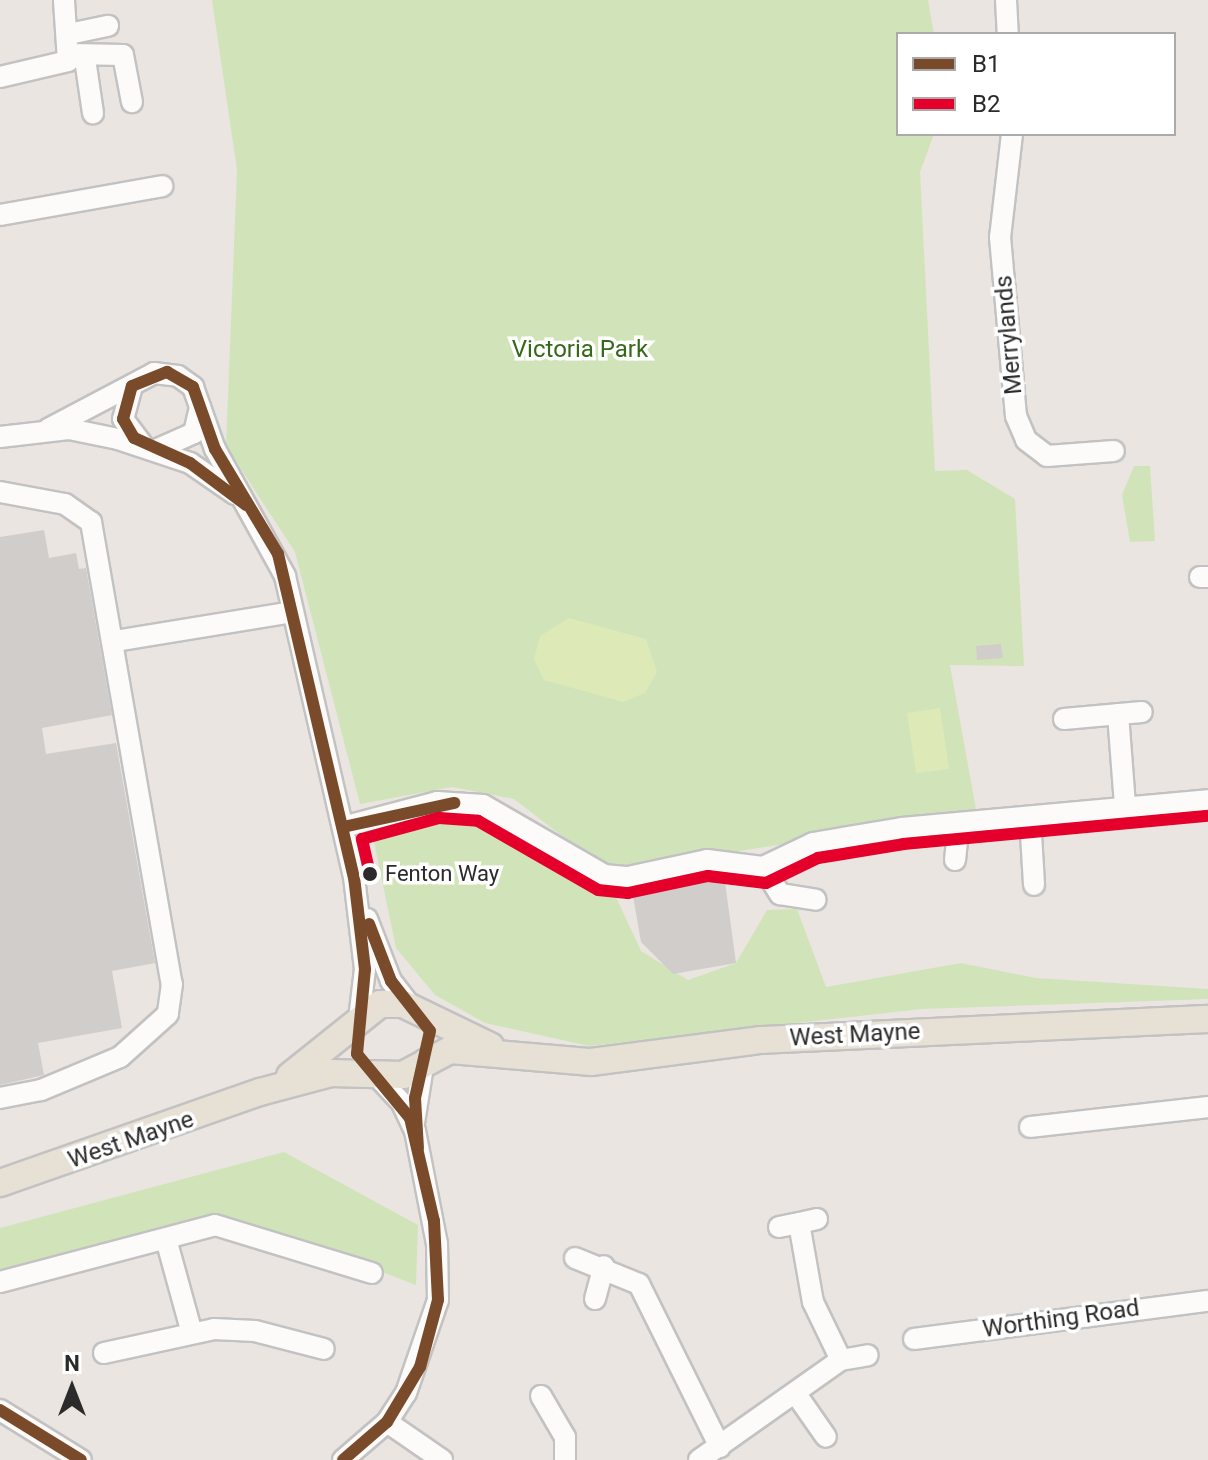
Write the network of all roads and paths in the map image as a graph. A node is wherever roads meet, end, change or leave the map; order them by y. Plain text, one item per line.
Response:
1 (64, 0) edge
2 (1006, 0) edge
3 (108, 26) dead end
4 (1008, 32) edge
5 (69, 34) junction
6 (79, 57) junction
7 (0, 77) edge
8 (132, 102) dead end
9 (93, 113) dead end
10 (1012, 136) edge
11 (162, 186) dead end
12 (0, 215) edge
13 (132, 386) junction
14 (199, 399) junction
15 (48, 429) junction
16 (0, 437) edge
17 (150, 448) junction
18 (1114, 451) dead end
19 (0, 492) edge
20 (246, 505) junction
21 (293, 612) junction
22 (115, 641) junction
23 (1142, 712) dead end
24 (1118, 714) junction
25 (1064, 719) dead end
26 (1208, 800) edge
27 (1125, 805) junction
28 (1030, 817) junction
29 (959, 824) junction
30 (343, 827) junction
31 (955, 860) dead end
32 (763, 867) junction
33 (354, 877) junction
34 (1034, 885) dead end
35 (816, 900) dead end
36 (412, 1008) junction
37 (359, 1019) junction
38 (1208, 1019) edge
39 (504, 1051) junction
40 (424, 1060) junction
41 (374, 1073) junction
42 (260, 1092) junction
43 (0, 1098) edge
44 (1208, 1107) edge
45 (1030, 1127) dead end
46 (415, 1131) junction
47 (0, 1183) edge
48 (799, 1223) dead end
49 (166, 1239) junction
50 (575, 1258) dead end
51 (604, 1266) junction
52 (372, 1273) dead end
53 (0, 1282) edge
54 (595, 1299) dead end
55 (1208, 1301) edge
56 (191, 1330) junction
57 (914, 1339) dead end
58 (324, 1349) dead end
59 (104, 1353) dead end
60 (868, 1355) dead end
61 (841, 1360) junction
62 (796, 1394) junction
63 (541, 1396) dead end
64 (0, 1410) edge
65 (387, 1422) junction
66 (826, 1437) dead end
67 (720, 1447) junction
68 (81, 1460) edge
69 (343, 1460) edge
70 (442, 1460) edge
71 (565, 1460) edge
72 (699, 1460) edge

1 - 5 street
2 - 4 street
3 - 5 street
5 - 6 street
6 - 7 street
6 - 8 street
6 - 9 street
10 - 18 street, Merrylands
11 - 12 street
13 - 14 street
13 - 15 street
13 - 17 street
14 - 17 street
14 - 20 street
15 - 16 street
15 - 17 street
17 - 20 street
19 - 22 street
20 - 21 street
21 - 22 street
21 - 30 street
22 - 43 street
23 - 24 street
24 - 25 street
24 - 27 street
26 - 27 street
27 - 28 street
28 - 29 street
28 - 34 street
29 - 31 street
29 - 32 street
30 - 32 street
30 - 33 street
32 - 35 street
33 - 36 street
33 - 37 street
36 - 37 main road, West Mayne
36 - 39 main road, West Mayne
36 - 40 main road
37 - 41 main road
37 - 42 main road, West Mayne
38 - 39 main road, West Mayne
39 - 40 main road, West Mayne
40 - 41 main road, West Mayne
40 - 46 street
41 - 42 main road, West Mayne
41 - 46 street
42 - 47 main road, West Mayne
44 - 45 street
46 - 65 street
48 - 61 street
49 - 52 street
49 - 53 street
49 - 56 street
50 - 51 street
51 - 54 street
51 - 67 street
55 - 57 street, Worthing Road
56 - 58 street
56 - 59 street
60 - 61 street
61 - 62 street
62 - 66 street
62 - 67 street
63 - 71 street
64 - 68 street
65 - 69 street
65 - 70 street
67 - 72 street

